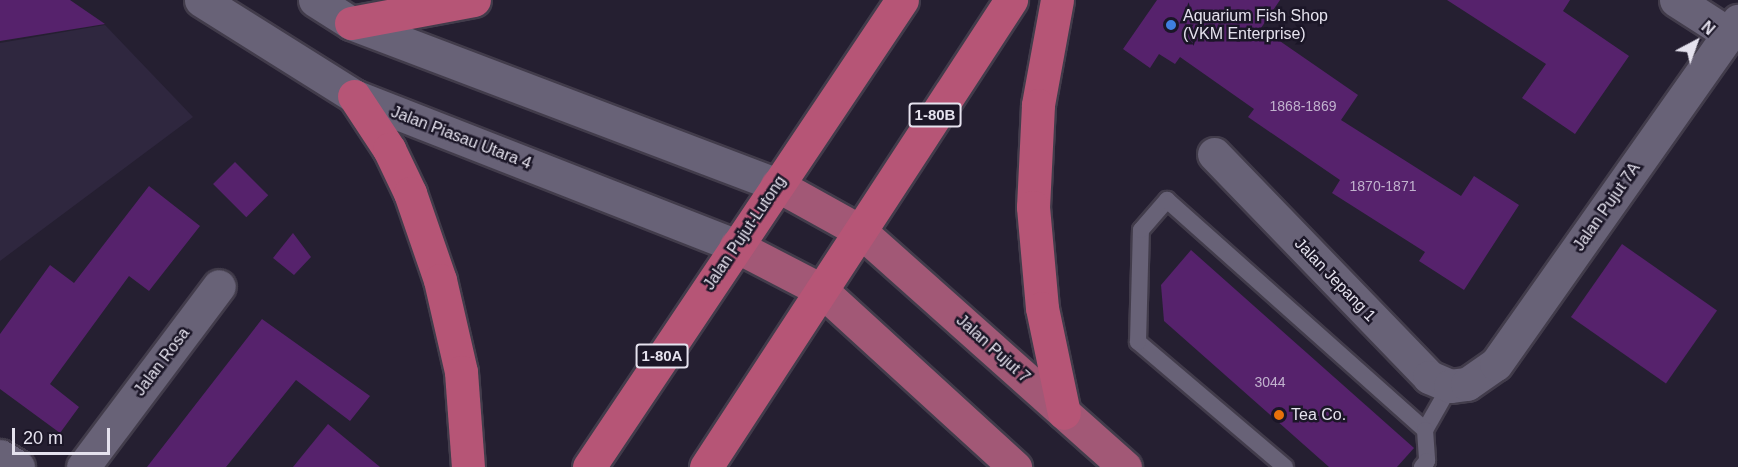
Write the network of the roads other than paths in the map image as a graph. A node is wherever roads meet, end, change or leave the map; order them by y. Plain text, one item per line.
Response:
1 (201, 0) edge
2 (315, 0) edge
3 (474, 0) edge
4 (902, 0) edge
5 (1011, 0) edge
6 (1057, 0) edge
7 (1676, 0) edge
8 (351, 22) junction
9 (1733, 28) edge
10 (354, 96) junction
11 (1214, 154) dead end
12 (777, 185) junction
13 (860, 231) junction
14 (736, 246) junction
15 (219, 286) dead end
16 (821, 290) junction
17 (1458, 385) junction
18 (1064, 413) junction
19 (1425, 430) junction
20 (0, 456) edge
21 (18, 467) edge
22 (83, 467) edge
23 (468, 467) edge
24 (589, 467) edge
25 (706, 467) edge
26 (1015, 467) edge
27 (1125, 467) edge
28 (1285, 467) edge
29 (1422, 467) edge

1 - 10 street, Jalan Piasau Utara 4
2 - 8 street
3 - 8 highway
4 - 12 highway, Jalan Pujut-Lutong / 1-80A
5 - 13 highway, 1-80B
6 - 18 highway
7 - 9 street
8 - 12 street
9 - 17 street, Jalan Pujut 7A
10 - 14 street, Jalan Piasau Utara 4
10 - 23 highway
11 - 17 street, Jalan Jepang 1
12 - 13 main road, Jalan Pujut 7
12 - 14 highway, Jalan Pujut-Lutong / 1-80A
13 - 16 highway, 1-80B
13 - 18 main road, Jalan Pujut 7
14 - 16 main road
14 - 24 highway, Jalan Pujut-Lutong / 1-80A
15 - 22 street, Jalan Rosa
16 - 25 highway, 1-80B
16 - 26 main road
17 - 19 lane
18 - 27 main road, Jalan Pujut 7
19 - 28 lane
19 - 29 lane
20 - 21 street

